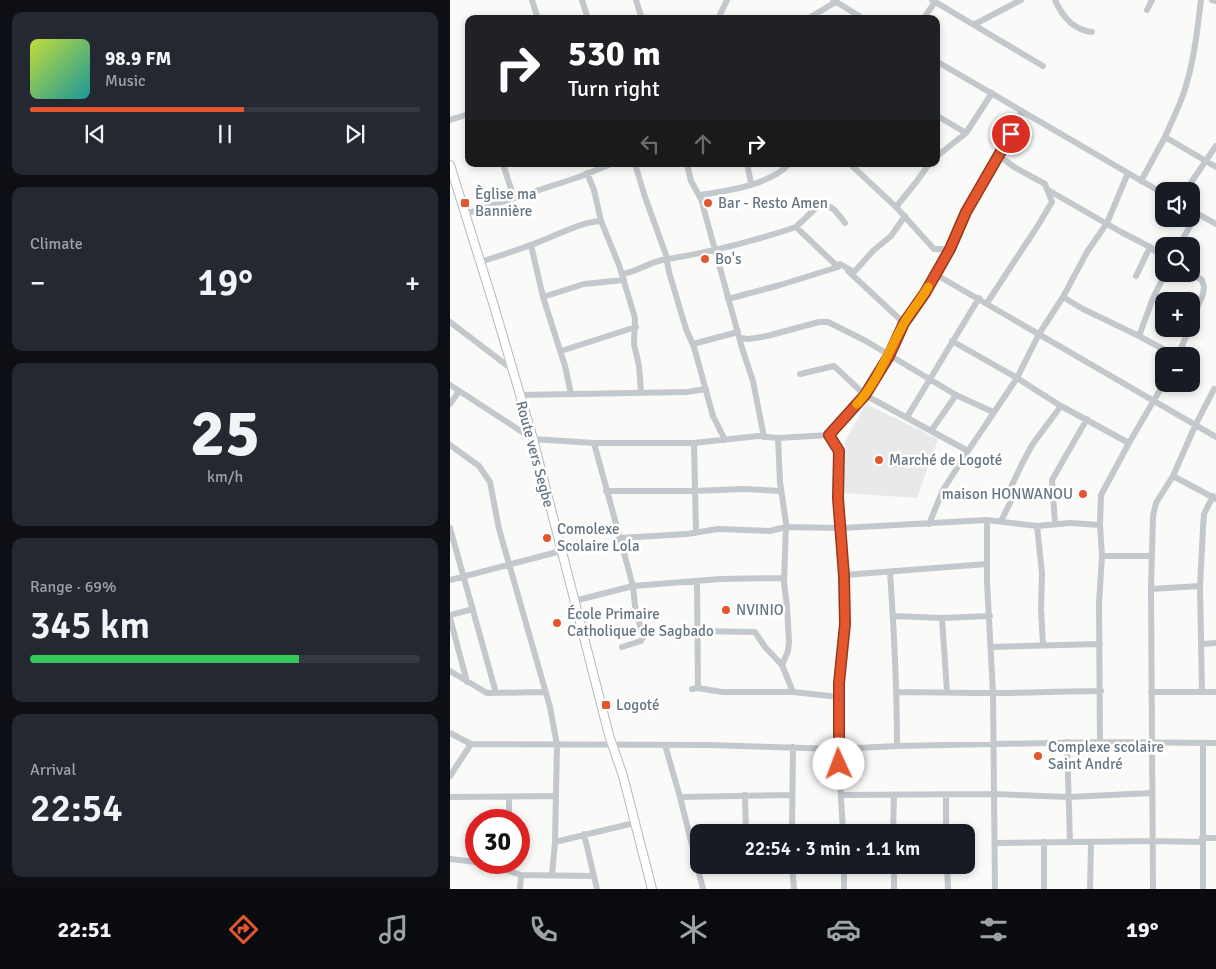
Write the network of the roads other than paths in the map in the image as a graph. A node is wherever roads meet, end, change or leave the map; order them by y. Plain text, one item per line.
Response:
1 (532, 0) edge
2 (582, 0) edge
3 (636, 0) edge
4 (727, 0) edge
5 (947, 0) edge
6 (1021, 0) edge
7 (1055, 0) edge
8 (1152, 0) edge
9 (1201, 0) edge
10 (1212, 0) edge
11 (834, 1) edge
12 (1216, 1) edge
13 (935, 2) edge
14 (1147, 10) dead end
15 (537, 15) edge
16 (587, 15) edge
17 (641, 15) edge
18 (720, 15) edge
19 (813, 15) edge
20 (857, 15) edge
21 (926, 15) edge
22 (975, 24) junction
23 (1092, 32) dead end
24 (940, 63) edge
25 (1043, 66) dead end
26 (992, 93) junction
27 (1022, 111) junction
28 (465, 115) edge
29 (940, 117) edge
30 (450, 120) edge
31 (966, 133) junction
32 (1165, 137) junction
33 (1216, 146) edge
34 (940, 154) edge
35 (998, 154) junction
36 (1205, 160) junction
37 (450, 165) edge
38 (504, 167) edge
39 (604, 167) edge
40 (636, 167) edge
41 (688, 167) edge
42 (748, 167) edge
43 (786, 167) edge
44 (853, 167) edge
45 (927, 167) edge
46 (1216, 167) edge
47 (1128, 173) junction
48 (587, 174) junction
49 (1141, 181) junction
50 (1192, 182) edge
51 (751, 183) junction
52 (1155, 189) edge
53 (1048, 190) junction
54 (699, 195) junction
55 (514, 198) junction
56 (896, 207) junction
57 (465, 214) junction
58 (1200, 215) edge
59 (905, 216) junction
60 (601, 221) junction
61 (845, 223) dead end
62 (1107, 223) junction
63 (1216, 224) edge
64 (796, 227) junction
65 (531, 245) junction
66 (1150, 247) junction
67 (714, 248) junction
68 (950, 249) junction
69 (1155, 251) edge
70 (668, 260) junction
71 (480, 262) junction
72 (839, 265) junction
73 (935, 274) junction
74 (1136, 276) dead end
75 (623, 277) junction
76 (1200, 279) edge
77 (1161, 282) edge
78 (1063, 296) junction
79 (544, 297) junction
80 (979, 298) junction
81 (728, 299) junction
82 (1200, 301) edge
83 (987, 303) junction
84 (450, 322) edge
85 (904, 323) junction
86 (636, 327) junction
87 (1039, 334) junction
88 (739, 335) junction
89 (1139, 336) junction
90 (952, 341) junction
91 (693, 344) junction
92 (1160, 347) edge
93 (561, 351) junction
94 (889, 356) junction
95 (513, 370) junction
96 (800, 374) dead end
97 (1017, 378) junction
98 (931, 379) junction
99 (450, 385) edge
100 (706, 389) junction
101 (1214, 389) dead end
102 (459, 391) junction
103 (642, 392) junction
104 (1160, 392) edge
105 (571, 394) junction
106 (956, 394) junction
107 (520, 395) junction
108 (865, 395) junction
109 (1154, 402) junction
110 (450, 404) edge
111 (1061, 406) junction
112 (993, 412) junction
113 (907, 417) junction
114 (1087, 419) junction
115 (1195, 426) junction
116 (931, 431) junction
117 (829, 435) junction
118 (764, 437) junction
119 (1216, 437) edge
120 (778, 438) junction
121 (532, 439) junction
122 (725, 440) junction
123 (594, 443) junction
124 (694, 443) junction
125 (1129, 443) junction
126 (450, 445) edge
127 (968, 451) junction
128 (1173, 476) junction
129 (606, 490) junction
130 (694, 491) junction
131 (781, 491) junction
132 (1215, 498) edge
133 (987, 520) junction
134 (1001, 521) junction
135 (1055, 523) junction
136 (929, 524) junction
137 (1100, 525) junction
138 (1037, 526) junction
139 (786, 527) junction
140 (450, 528) edge
141 (841, 528) junction
142 (696, 533) junction
143 (619, 538) junction
144 (561, 551) junction
145 (1102, 556) junction
146 (1151, 556) junction
147 (987, 564) junction
148 (510, 565) junction
149 (890, 572) junction
150 (844, 576) junction
151 (463, 577) junction
152 (784, 578) junction
153 (450, 580) edge
154 (697, 582) junction
155 (633, 586) junction
156 (1200, 586) junction
157 (1150, 589) junction
158 (574, 600) junction
159 (473, 609) junction
160 (893, 616) junction
161 (990, 616) junction
162 (450, 617) edge
163 (942, 618) junction
164 (697, 631) junction
165 (1216, 643) edge
166 (1100, 644) junction
167 (1202, 644) junction
168 (1043, 645) junction
169 (622, 646) dead end
170 (991, 647) junction
171 (782, 666) junction
172 (450, 671) edge
173 (467, 682) junction
174 (1101, 691) junction
175 (545, 692) junction
176 (794, 692) junction
177 (897, 692) junction
178 (947, 692) junction
179 (1151, 692) junction
180 (1202, 692) junction
181 (1216, 692) edge
182 (496, 693) junction
183 (992, 693) junction
184 (840, 697) junction
185 (450, 733) edge
186 (1067, 742) junction
187 (1100, 742) junction
188 (1152, 742) junction
189 (1203, 743) junction
190 (1216, 743) edge
191 (471, 744) junction
192 (612, 744) junction
193 (993, 744) junction
194 (557, 745) junction
195 (665, 745) junction
196 (897, 746) junction
197 (793, 747) junction
198 (838, 749) junction
199 (450, 776) edge
200 (994, 794) junction
201 (1152, 794) junction
202 (745, 795) junction
203 (791, 795) junction
204 (842, 795) junction
205 (894, 795) junction
206 (946, 795) junction
207 (556, 796) junction
208 (680, 796) junction
209 (1069, 796) junction
210 (450, 797) edge
211 (509, 797) junction
212 (509, 809) edge
213 (634, 823) junction
214 (746, 824) edge
215 (792, 824) edge
216 (843, 824) edge
217 (893, 824) edge
218 (946, 824) edge
219 (584, 834) junction
220 (1216, 838) edge
221 (690, 840) edge
222 (1202, 840) junction
223 (1152, 841) junction
224 (555, 842) junction
225 (1044, 842) junction
226 (1070, 842) junction
227 (1091, 842) junction
228 (995, 843) junction
229 (450, 859) edge
230 (465, 861) edge
231 (698, 874) edge
232 (793, 874) edge
233 (844, 874) edge
234 (894, 874) edge
235 (947, 874) edge
236 (521, 875) joint
237 (552, 875) junction
238 (594, 876) junction
239 (520, 889) edge
240 (597, 889) edge
241 (652, 889) edge
242 (703, 889) edge
243 (794, 889) edge
244 (844, 889) edge
245 (894, 889) edge
246 (948, 889) edge
247 (995, 889) edge
248 (1044, 889) edge
249 (1090, 889) edge
250 (1153, 889) edge
251 (1203, 889) edge

1 - 15 street
2 - 16 street
3 - 17 street
4 - 18 street
5 - 13 street
6 - 22 street
7 - 23 street
8 - 14 street
9 - 32 street
10 - 12 street
11 - 19 street
11 - 20 street
13 - 21 street
13 - 22 street
22 - 25 street
24 - 26 street
26 - 27 street
26 - 31 street
27 - 35 street
27 - 47 street
28 - 30 street
29 - 31 street
31 - 34 street
32 - 36 street
32 - 49 street
33 - 36 street
35 - 53 street
35 - 68 street
36 - 46 street
36 - 50 street
37 - 57 main road, Route vers Segbe
38 - 55 street
39 - 48 street
40 - 70 street
41 - 54 street
42 - 51 street
43 - 51 street
44 - 56 street
45 - 56 street
47 - 49 street
47 - 62 street
48 - 55 street
48 - 60 street
49 - 52 street
51 - 54 street
53 - 62 street
53 - 83 street
54 - 67 street
55 - 57 street
56 - 59 street
57 - 71 main road, Route vers Segbe
58 - 63 street
59 - 68 street
59 - 72 street
60 - 65 street
60 - 75 street
61 - 64 street
62 - 66 street
62 - 78 street
64 - 67 street
64 - 72 street
65 - 71 street
65 - 79 street
66 - 69 street
66 - 74 street
67 - 70 street
67 - 81 street
68 - 73 street
70 - 75 street
70 - 91 street
71 - 95 main road, Route vers Segbe
72 - 81 street
72 - 85 street
73 - 80 street
73 - 85 street
75 - 79 street
75 - 86 street
76 - 82 street
77 - 89 street
78 - 87 street
78 - 89 street
79 - 93 street
80 - 83 street
80 - 90 street
81 - 88 street
83 - 87 street
84 - 95 street
85 - 94 street
86 - 93 street
86 - 103 street
87 - 97 street
87 - 109 street
88 - 91 street
88 - 94 street
88 - 118 street
89 - 92 street
90 - 97 street
90 - 98 street
91 - 100 street
93 - 105 street
94 - 98 street
94 - 108 street
95 - 107 main road, Route vers Segbe
96 - 108 street
97 - 111 street
97 - 112 street
98 - 106 street
98 - 113 street
99 - 102 street
100 - 103 street
100 - 122 street
101 - 115 street
102 - 110 street
102 - 121 street
103 - 105 street
104 - 109 street
105 - 107 street
106 - 112 street
106 - 116 street
107 - 121 main road, Route vers Segbe
108 - 113 street
108 - 117 street
109 - 115 street
109 - 125 street
111 - 114 street
111 - 134 street
112 - 127 street
113 - 116 street
114 - 125 street
114 - 135 street
115 - 119 street
115 - 128 street
116 - 127 street
117 - 120 street
117 - 141 street
118 - 120 street
118 - 122 street
120 - 131 street
121 - 123 street
121 - 144 main road, Route vers Segbe
122 - 124 street
123 - 124 street
123 - 129 street
124 - 130 street
125 - 137 street
126 - 148 street
127 - 136 street
128 - 132 street
128 - 146 street
129 - 130 street
129 - 143 street
130 - 131 street
130 - 142 street
131 - 139 street
132 - 156 street
133 - 134 street
133 - 136 street
133 - 147 street
134 - 138 street
135 - 137 street
135 - 138 street
136 - 141 street
137 - 145 street
138 - 168 street
139 - 141 street
139 - 142 street
139 - 152 street
140 - 151 street
141 - 150 street
142 - 143 street
143 - 155 street
144 - 148 street
144 - 158 main road, Route vers Segbe
145 - 146 street
145 - 166 street
146 - 157 street
147 - 149 street
147 - 161 street
148 - 151 street
148 - 175 street
149 - 150 street
149 - 160 street
150 - 184 street
151 - 153 street
151 - 159 street
152 - 154 street
152 - 171 street
154 - 155 street
154 - 164 street
155 - 158 street
155 - 169 street
156 - 157 street
156 - 167 street
157 - 179 street
158 - 192 main road, Route vers Segbe
159 - 162 street
159 - 182 street
160 - 163 street
160 - 177 street
161 - 163 street
161 - 170 street
162 - 173 street
163 - 178 street
164 - 171 street
164 - 176 street
165 - 167 street
166 - 168 street
166 - 174 street
167 - 180 street
168 - 170 street
170 - 183 street
171 - 176 street
172 - 173 street
173 - 182 street
174 - 183 street
174 - 187 street
175 - 182 street
175 - 194 street
176 - 184 street
177 - 178 street
177 - 196 street
178 - 183 street
179 - 180 street
179 - 188 street
180 - 181 street
183 - 193 street
184 - 198 street
185 - 191 street
186 - 187 street
186 - 193 street
186 - 209 street
187 - 188 street
188 - 189 street
188 - 201 street
189 - 190 street
189 - 222 street
191 - 194 street
191 - 199 street
192 - 194 street
192 - 195 street
192 - 213 main road, Route vers Segbe
193 - 196 street
193 - 200 street
194 - 207 street
195 - 197 street
195 - 208 street
196 - 198 street
197 - 198 street
197 - 203 street
198 - 204 street
200 - 206 street
200 - 209 street
200 - 228 street
201 - 209 street
201 - 223 street
202 - 203 street
202 - 208 street
202 - 214 street
203 - 215 street
204 - 205 street
204 - 216 street
205 - 206 street
205 - 217 street
206 - 218 street
207 - 211 street
207 - 224 street
208 - 221 street
209 - 226 street
210 - 211 street
211 - 212 street
213 - 219 street
213 - 241 main road, Route vers Segbe
219 - 224 street
219 - 238 street
220 - 222 street
222 - 223 street
222 - 251 street
223 - 227 street
223 - 250 street
224 - 237 street
225 - 226 street
225 - 228 street
225 - 248 street
226 - 227 street
227 - 249 street
228 - 247 street
229 - 230 street
231 - 242 street
232 - 243 street
233 - 244 street
234 - 245 street
235 - 246 street
236 - 237 street
236 - 239 street
237 - 238 street
238 - 240 street

